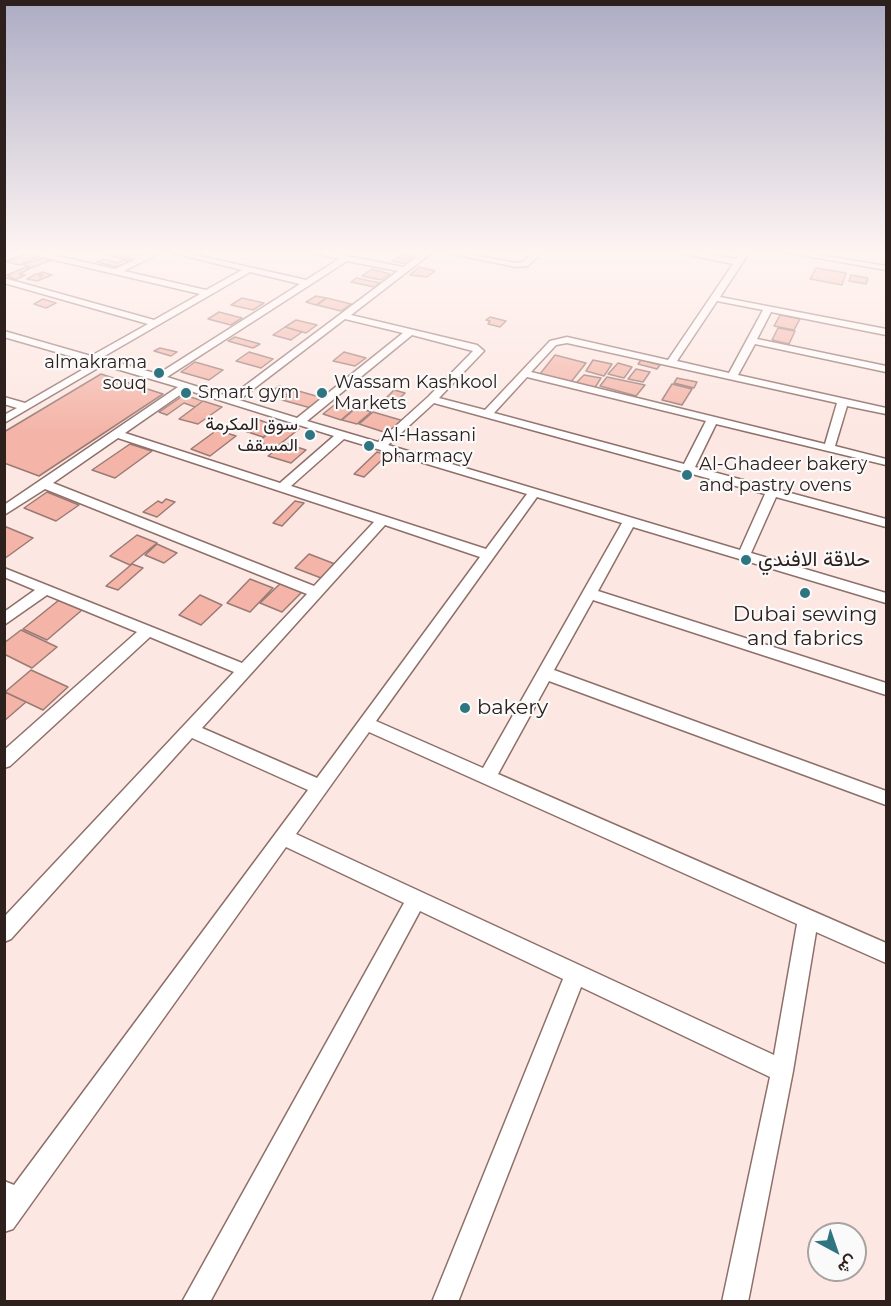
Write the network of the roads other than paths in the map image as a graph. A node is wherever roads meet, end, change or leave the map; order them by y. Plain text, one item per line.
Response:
1 (119, 312) edge
2 (173, 312) edge
3 (262, 312) edge
4 (348, 312) edge
5 (705, 312) edge
6 (767, 312) edge
7 (791, 312) edge
8 (343, 316) junction
9 (155, 322) junction
10 (884, 329) edge
11 (411, 331) junction
12 (4, 334) edge
13 (751, 340) junction
14 (95, 362) junction
15 (670, 364) junction
16 (886, 369) edge
17 (525, 374) junction
18 (732, 377) junction
19 (159, 378) junction
20 (185, 387) junction
21 (432, 399) junction
22 (4, 400) edge
23 (232, 400) junction
24 (843, 402) junction
25 (26, 407) junction
26 (886, 411) edge
27 (486, 415) junction
28 (4, 420) edge
29 (712, 420) junction
30 (299, 422) junction
31 (117, 434) junction
32 (342, 435) junction
33 (380, 446) junction
34 (829, 448) junction
35 (886, 462) edge
36 (687, 469) junction
37 (44, 484) junction
38 (282, 488) junction
39 (772, 492) junction
40 (534, 493) junction
41 (4, 511) edge
42 (382, 521) junction
43 (630, 521) junction
44 (886, 523) edge
45 (489, 555) junction
46 (744, 555) junction
47 (4, 572) edge
48 (45, 589) junction
49 (316, 592) junction
50 (590, 594) junction
51 (886, 598) edge
52 (4, 620) edge
53 (148, 630) junction
54 (245, 670) junction
55 (545, 673) junction
56 (886, 689) edge
57 (366, 724) junction
58 (190, 730) junction
59 (4, 761) edge
60 (487, 777) junction
61 (320, 787) junction
62 (886, 798) edge
63 (284, 837) junction
64 (417, 898) junction
65 (808, 919) junction
66 (4, 932) edge
67 (886, 953) edge
68 (576, 973) junction
69 (782, 1071) junction
70 (9, 1205) edge
71 (195, 1302) edge
72 (445, 1302) edge
73 (735, 1302) edge

1 - 9 street
2 - 9 street
3 - 19 street
4 - 8 street
5 - 15 street
6 - 13 street
7 - 10 street
8 - 11 street
8 - 23 street
9 - 14 street
11 - 21 street
11 - 30 street
12 - 14 street
13 - 16 street
13 - 18 street
14 - 19 street
14 - 25 street
15 - 17 street
15 - 18 street
17 - 27 street
17 - 29 street
18 - 24 street
19 - 20 street
20 - 23 street
20 - 31 street
21 - 27 street
21 - 33 street
22 - 25 street
23 - 30 street
24 - 26 street
24 - 34 street
25 - 28 street
27 - 36 street
29 - 34 street
29 - 36 street
30 - 32 street
31 - 37 street
31 - 38 street
32 - 33 street
32 - 38 street
33 - 40 street
34 - 35 street
36 - 39 street
37 - 41 street
37 - 49 street
38 - 42 street
39 - 44 street
39 - 46 street
40 - 43 street
40 - 45 street
42 - 45 street
42 - 49 street
43 - 46 street
43 - 50 street
45 - 57 street
46 - 51 street
47 - 48 street
48 - 52 street
48 - 53 street
49 - 54 street
50 - 55 street
50 - 56 street
53 - 54 street
53 - 59 street
54 - 58 street
55 - 60 street
55 - 62 street
57 - 60 street
57 - 61 street
58 - 61 street
58 - 66 street
60 - 65 street
61 - 63 street
63 - 64 street
63 - 70 street
64 - 68 street
64 - 71 street
65 - 67 street
65 - 69 street
68 - 69 street
68 - 72 street
69 - 73 street

